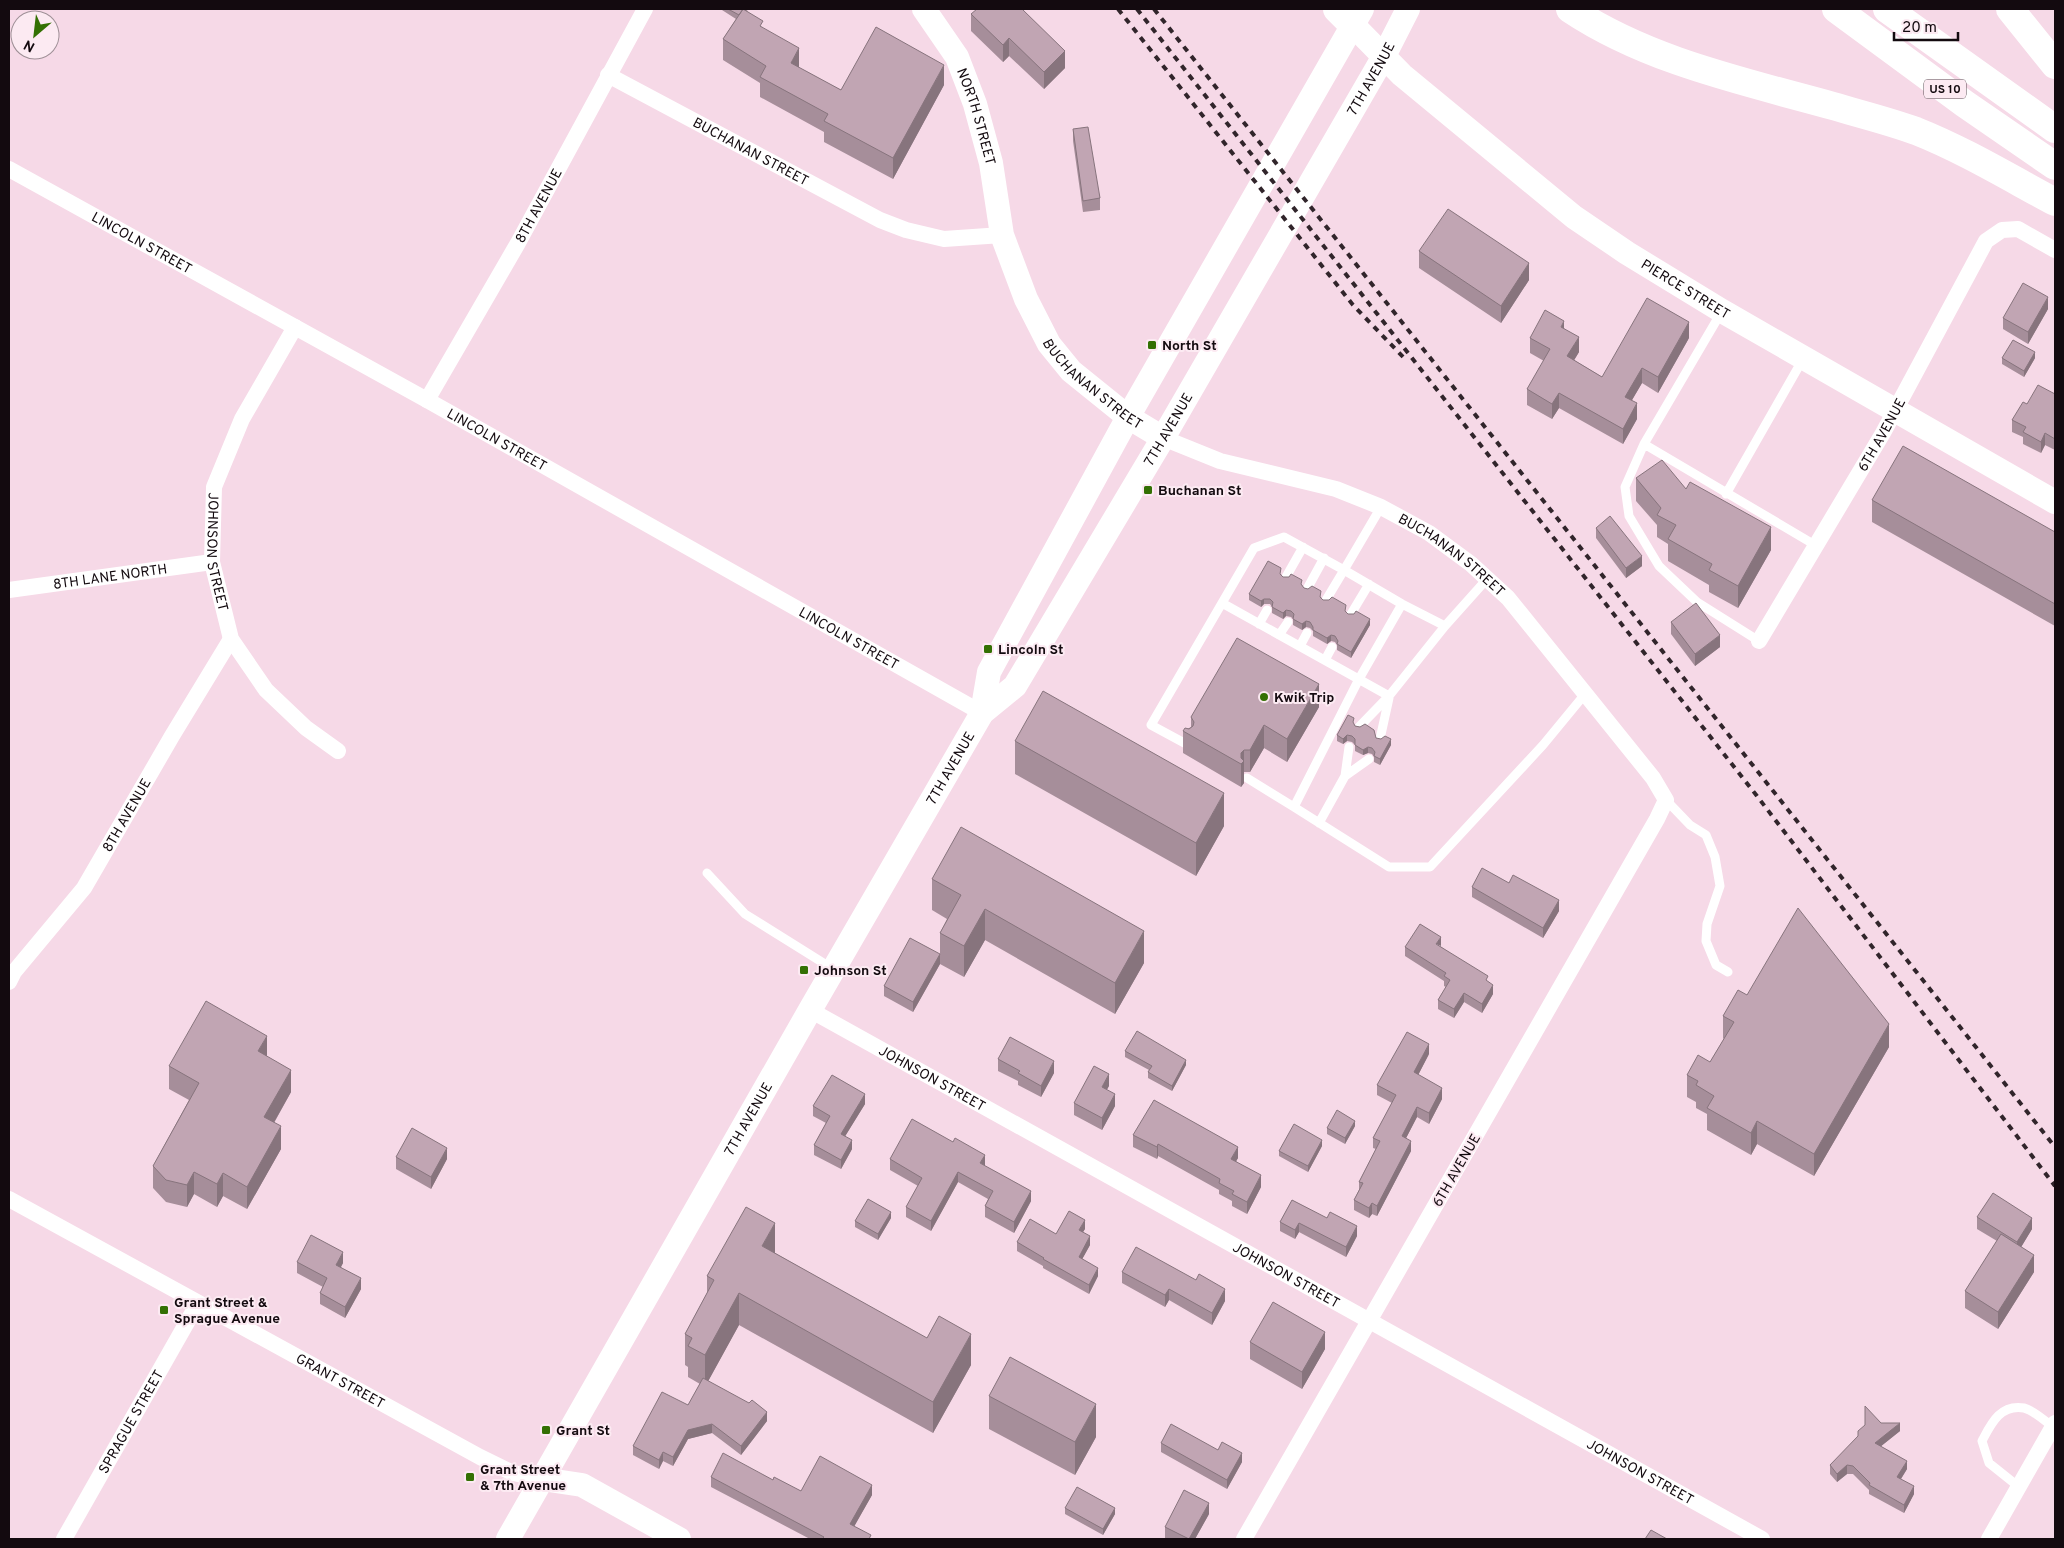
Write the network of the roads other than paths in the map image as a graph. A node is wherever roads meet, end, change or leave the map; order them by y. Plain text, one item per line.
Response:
1 (645, 9) edge
2 (924, 9) edge
3 (1408, 9) edge
4 (1570, 9) edge
5 (1836, 9) edge
6 (1887, 9) edge
7 (2010, 9) edge
8 (1351, 14) edge
9 (1384, 56) junction
10 (2055, 65) edge
11 (608, 74) junction
12 (2055, 129) edge
13 (2055, 166) edge
14 (9, 169) edge
15 (2055, 202) edge
16 (1002, 235) junction
17 (2055, 250) edge
18 (1722, 311) junction
19 (295, 327) junction
20 (1804, 358) junction
21 (427, 400) junction
22 (1895, 409) junction
23 (1128, 417) junction
24 (1163, 438) junction
25 (1644, 444) junction
26 (1726, 494) junction
27 (2055, 502) edge
28 (1381, 507) junction
29 (1815, 545) junction
30 (1303, 547) junction
31 (1324, 558) junction
32 (212, 562) junction
33 (1344, 570) junction
34 (1286, 577) edge
35 (1487, 579) junction
36 (1369, 584) junction
37 (1307, 589) edge
38 (9, 590) edge
39 (1326, 600) edge
40 (1222, 603) junction
41 (1402, 604) junction
42 (1267, 610) dead end
43 (1351, 614) edge
44 (1288, 622) dead end
45 (1259, 624) junction
46 (1445, 626) junction
47 (1307, 633) dead end
48 (1279, 635) junction
49 (231, 639) junction
50 (1759, 642) joint
51 (1300, 646) junction
52 (1332, 647) dead end
53 (1325, 660) junction
54 (1359, 679) junction
55 (1585, 694) junction
56 (1389, 696) junction
57 (982, 713) junction
58 (1359, 727) edge
59 (1380, 739) edge
60 (1188, 745) edge
61 (1348, 747) dead end
62 (338, 751) dead end
63 (1369, 759) dead end
64 (1345, 776) junction
65 (1247, 778) dead end
66 (1666, 800) junction
67 (1294, 806) junction
68 (1319, 823) junction
69 (706, 873) dead end
70 (834, 969) junction
71 (1728, 972) dead end
72 (9, 982) edge
73 (810, 1010) junction
74 (9, 1199) edge
75 (198, 1303) junction
76 (1369, 1322) junction
77 (2054, 1425) edge
78 (542, 1480) junction
79 (2019, 1487) junction
80 (64, 1539) edge
81 (508, 1539) edge
82 (679, 1539) edge
83 (1244, 1539) edge
84 (1762, 1539) edge
85 (1989, 1539) edge

1 - 11 street, 8TH AVENUE
2 - 16 street, NORTH STREET
3 - 9 street, 7TH AVENUE
4 - 15 highway
5 - 13 highway, US 10
6 - 12 highway, US 10
7 - 10 highway
8 - 9 street, PIERCE STREET
8 - 23 street
9 - 18 street, PIERCE STREET
9 - 24 street, 7TH AVENUE
11 - 16 street, BUCHANAN STREET
11 - 21 street, 8TH AVENUE
14 - 19 street, LINCOLN STREET
16 - 23 street, BUCHANAN STREET
17 - 22 street, 6TH AVENUE
18 - 20 street, PIERCE STREET
18 - 25 lane
19 - 21 street, LINCOLN STREET
19 - 32 street, JOHNSON STREET
20 - 22 street, PIERCE STREET
20 - 26 lane
21 - 57 street, LINCOLN STREET
22 - 27 street, PIERCE STREET
22 - 29 street, 6TH AVENUE
23 - 24 street, BUCHANAN STREET
23 - 57 street
24 - 28 street, BUCHANAN STREET
24 - 57 street, 7TH AVENUE
25 - 26 lane
25 - 50 lane
26 - 29 lane
28 - 33 lane
28 - 35 street, BUCHANAN STREET
29 - 50 street, 6TH AVENUE
30 - 31 lane
30 - 34 lane
30 - 40 lane
31 - 33 lane
31 - 37 lane
32 - 38 street, 8TH LANE NORTH
32 - 49 street, JOHNSON STREET
33 - 36 lane
33 - 39 lane
35 - 46 lane
35 - 55 street, BUCHANAN STREET
36 - 41 lane
36 - 43 lane
40 - 45 lane
40 - 60 lane
41 - 46 lane
41 - 54 lane
42 - 45 lane
44 - 48 lane
45 - 48 lane
46 - 56 lane
47 - 51 lane
48 - 51 lane
49 - 62 street, JOHNSON STREET
49 - 72 street, 8TH AVENUE
51 - 53 lane
52 - 53 lane
53 - 54 lane
54 - 56 lane
54 - 67 lane
55 - 66 street, BUCHANAN STREET
55 - 68 lane
56 - 58 lane
56 - 59 lane
57 - 70 street, 7TH AVENUE
61 - 64 lane
63 - 64 lane
64 - 68 lane
65 - 67 lane
66 - 71 lane
66 - 76 street, 6TH AVENUE
67 - 68 lane
69 - 70 lane
70 - 73 street, 7TH AVENUE
73 - 76 street, JOHNSON STREET
73 - 78 street, 7TH AVENUE
74 - 75 street, GRANT STREET
75 - 78 street, GRANT STREET
75 - 80 street, SPRAGUE STREET
76 - 83 street, 6TH AVENUE
76 - 84 street, JOHNSON STREET
77 - 79 street
77 - 79 lane
78 - 81 street, 7TH AVENUE
78 - 82 street, GRANT STREET
79 - 85 street

